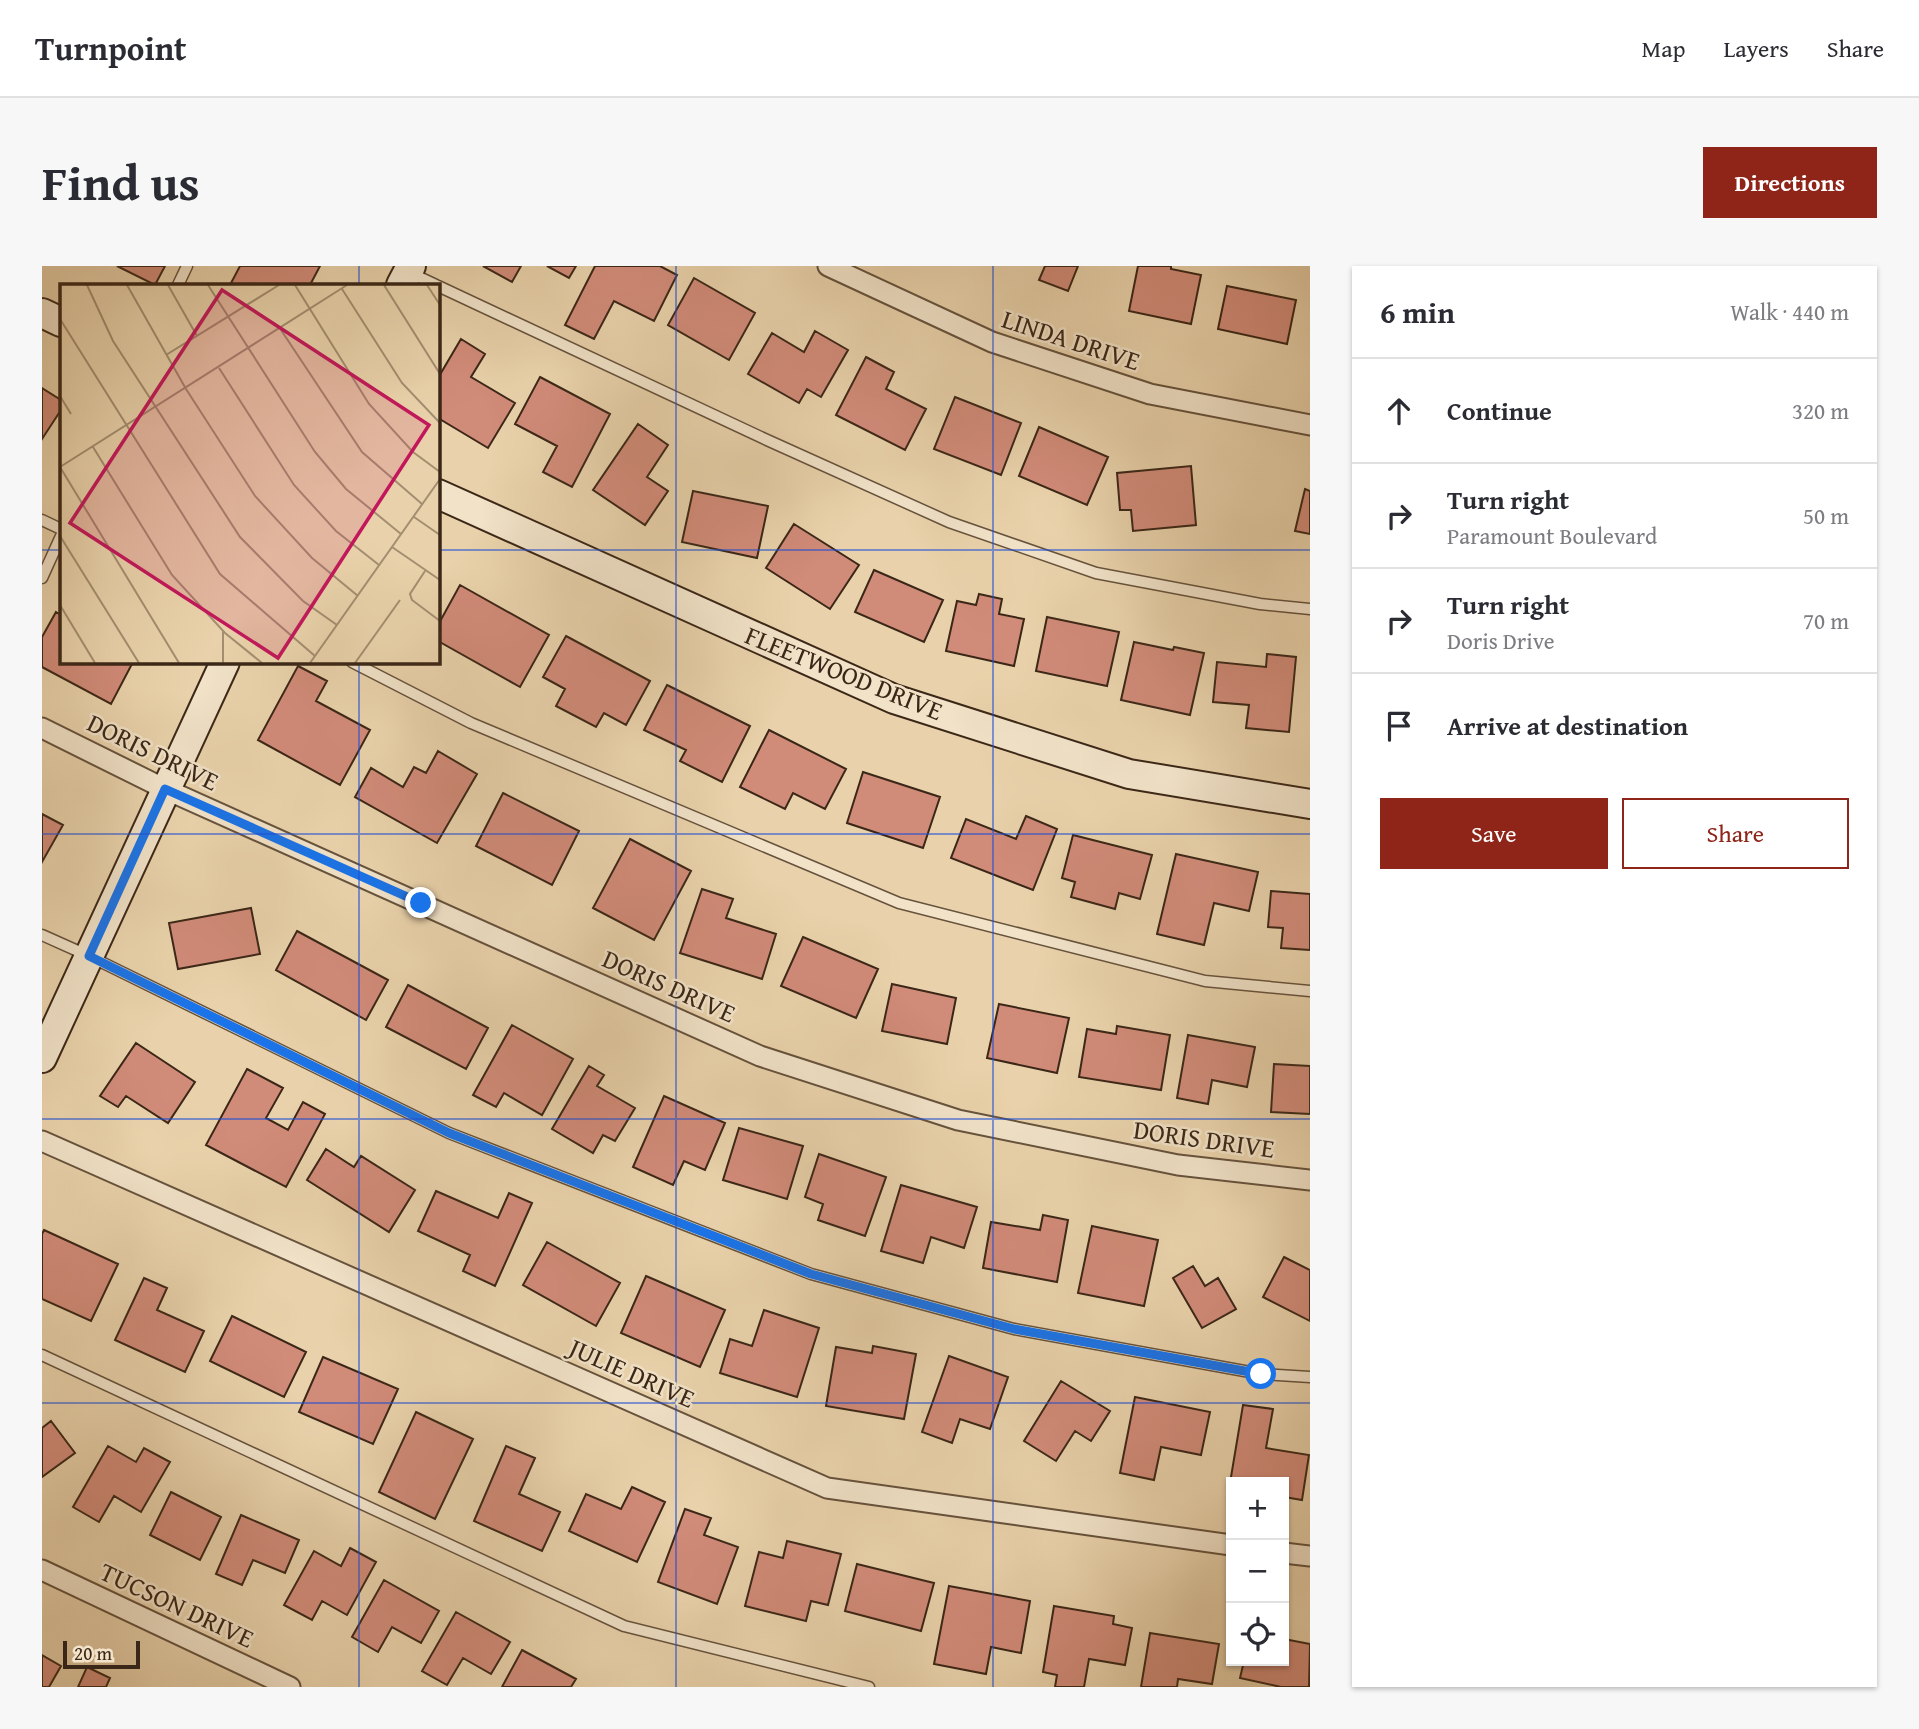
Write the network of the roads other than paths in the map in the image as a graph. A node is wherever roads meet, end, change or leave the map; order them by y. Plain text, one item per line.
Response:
1 (187, 266) edge
2 (828, 266) edge
3 (407, 274) edge
4 (178, 284) edge
5 (432, 284) edge
6 (439, 287) edge
7 (42, 313) edge
8 (60, 322) edge
9 (1310, 425) edge
10 (439, 494) edge
11 (42, 520) edge
12 (60, 529) edge
13 (60, 538) edge
14 (42, 578) edge
15 (1310, 609) edge
16 (225, 663) edge
17 (354, 663) edge
18 (42, 728) edge
19 (165, 789) junction
20 (1310, 804) edge
21 (42, 935) edge
22 (89, 956) junction
23 (1310, 991) edge
24 (42, 1058) edge
25 (42, 1141) edge
26 (1310, 1180) edge
27 (42, 1355) edge
28 (1310, 1377) edge
29 (1226, 1544) edge
30 (1289, 1554) edge
31 (1310, 1556) edge
32 (42, 1570) edge
33 (290, 1687) edge
34 (869, 1687) edge

1 - 4 lane
2 - 9 street, LINDA DRIVE
3 - 5 lane
6 - 15 lane
7 - 8 street
10 - 20 street, FLEETWOOD DRIVE
11 - 12 lane
13 - 14 lane
16 - 19 street
17 - 23 lane
18 - 19 street, DORIS DRIVE
19 - 22 street
19 - 26 street, DORIS DRIVE
21 - 22 lane
22 - 24 street
22 - 28 lane
25 - 29 street, JULIE DRIVE
27 - 34 lane
30 - 31 street
32 - 33 street, TUCSON DRIVE

